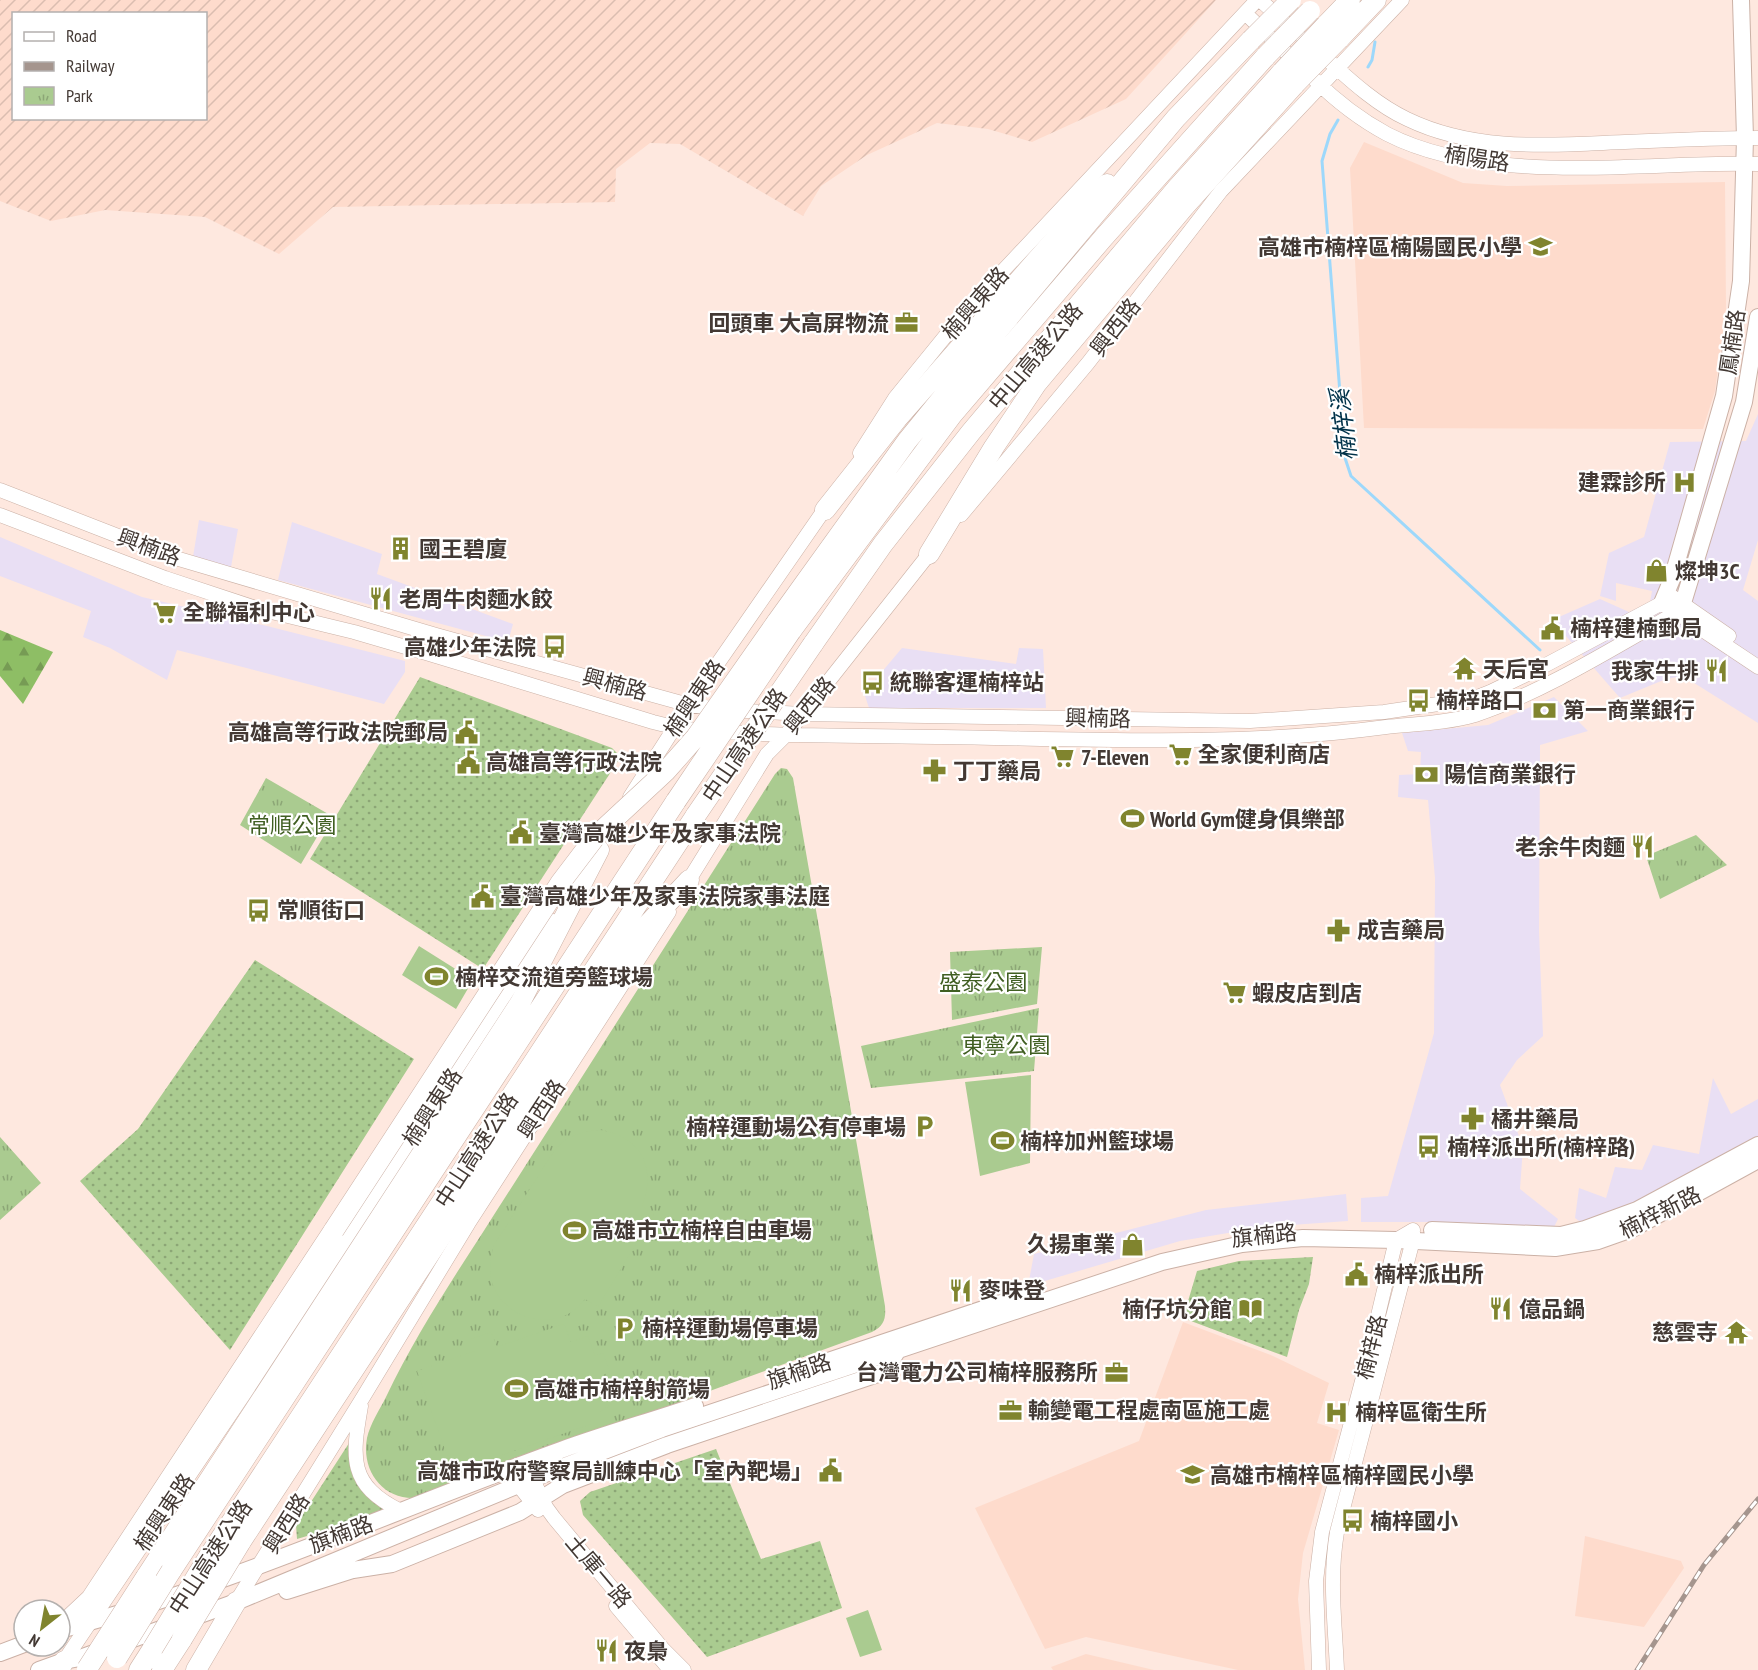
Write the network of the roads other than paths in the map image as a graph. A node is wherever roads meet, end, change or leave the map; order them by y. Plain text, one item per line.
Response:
1 (1259, 0) edge
2 (1291, 0) edge
3 (1350, 0) edge
4 (1376, 0) edge
5 (1402, 0) edge
6 (1741, 0) edge
7 (1315, 5) edge
8 (1245, 13) junction
9 (1340, 38) junction
10 (1336, 68) junction
11 (1289, 78) junction
12 (1320, 85) junction
13 (1176, 118) junction
14 (1751, 138) edge
15 (1751, 164) edge
16 (1758, 317) edge
17 (0, 490) edge
18 (825, 510) junction
19 (0, 515) edge
20 (929, 554) junction
21 (1665, 598) junction
22 (1680, 608) junction
23 (783, 627) junction
24 (1758, 656) edge
25 (1758, 667) edge
26 (689, 705) junction
27 (802, 714) junction
28 (674, 728) junction
29 (786, 735) junction
30 (599, 850) junction
31 (689, 880) junction
32 (1758, 1145) edge
33 (1758, 1160) edge
34 (1408, 1237) junction
35 (1558, 1242) junction
36 (898, 1350) junction
37 (362, 1399) junction
38 (286, 1458) junction
39 (519, 1466) junction
40 (526, 1483) junction
41 (538, 1502) junction
42 (401, 1511) junction
43 (258, 1567) junction
44 (236, 1602) junction
45 (72, 1617) edge
46 (90, 1623) junction
47 (72, 1627) edge
48 (114, 1664) edge
49 (61, 1666) edge
50 (39, 1670) edge
51 (86, 1670) edge
52 (139, 1670) edge
53 (162, 1670) edge
54 (196, 1670) edge
55 (670, 1670) edge
56 (684, 1670) edge
57 (1319, 1670) edge
58 (1337, 1670) edge

1 - 8 street, 楠興東路
1 - 10 street, 楠陽路
2 - 13 highway, bridge
3 - 9 highway, 中山高速公路
4 - 9 highway
5 - 9 street, 興西路
6 - 14 main road, 鳳楠路
7 - 23 highway, 中山高速公路, bridge
8 - 12 street, 楠陽路
8 - 18 street, 楠興東路
9 - 10 street, 興西路
9 - 11 highway, 中山高速公路, bridge
10 - 12 street, 興西路
10 - 14 street, 楠陽路
11 - 20 highway
11 - 38 highway, 中山高速公路, bridge
12 - 15 street, 楠陽路
12 - 20 street, 興西路
13 - 18 highway
13 - 23 highway
14 - 15 main road, 鳳楠路
15 - 21 main road, 鳳楠路
16 - 22 main road, 鳳楠路
17 - 26 street, 興楠路
18 - 26 street, 楠興東路
19 - 28 street, 興楠路
20 - 27 street, 興西路
21 - 22 street
21 - 27 street, 興楠路
22 - 24 street
22 - 25 street
22 - 29 street, 興楠路
23 - 45 highway, bridge
23 - 48 highway, 中山高速公路, bridge
26 - 27 street, 興楠路
26 - 28 street, 楠興東路
27 - 29 street, 興西路
28 - 29 street, 興楠路
28 - 30 street, 楠興東路
29 - 31 street, 興西路
30 - 46 street, 楠興東路
30 - 51 highway, bridge
31 - 37 street, 興西路
31 - 38 highway
32 - 35 main road, 楠梓新路
33 - 35 main road, 楠梓新路
34 - 35 main road, 旗楠路
34 - 36 main road, 旗楠路
34 - 39 main road, 旗楠路
34 - 57 street, 楠梓路
34 - 58 street, 楠梓路
36 - 40 main road, 旗楠路
36 - 41 main road, 旗楠路
37 - 42 street
37 - 43 street, 興西路
38 - 52 highway, 中山高速公路, bridge
38 - 53 highway, bridge
39 - 40 street, 土庫一路
39 - 42 main road, 旗楠路
40 - 41 street, 土庫一路
40 - 44 main road, 旗楠路
41 - 44 main road, 旗楠路
41 - 55 street, 土庫一路
41 - 56 street, 土庫一路
42 - 43 main road, 旗楠路
43 - 44 street, 興西路
43 - 46 main road, 旗楠路
44 - 49 main road, 旗楠路
44 - 54 highway
46 - 47 main road, 旗楠路
46 - 49 street, 楠興東路
49 - 50 main road, 旗楠路

